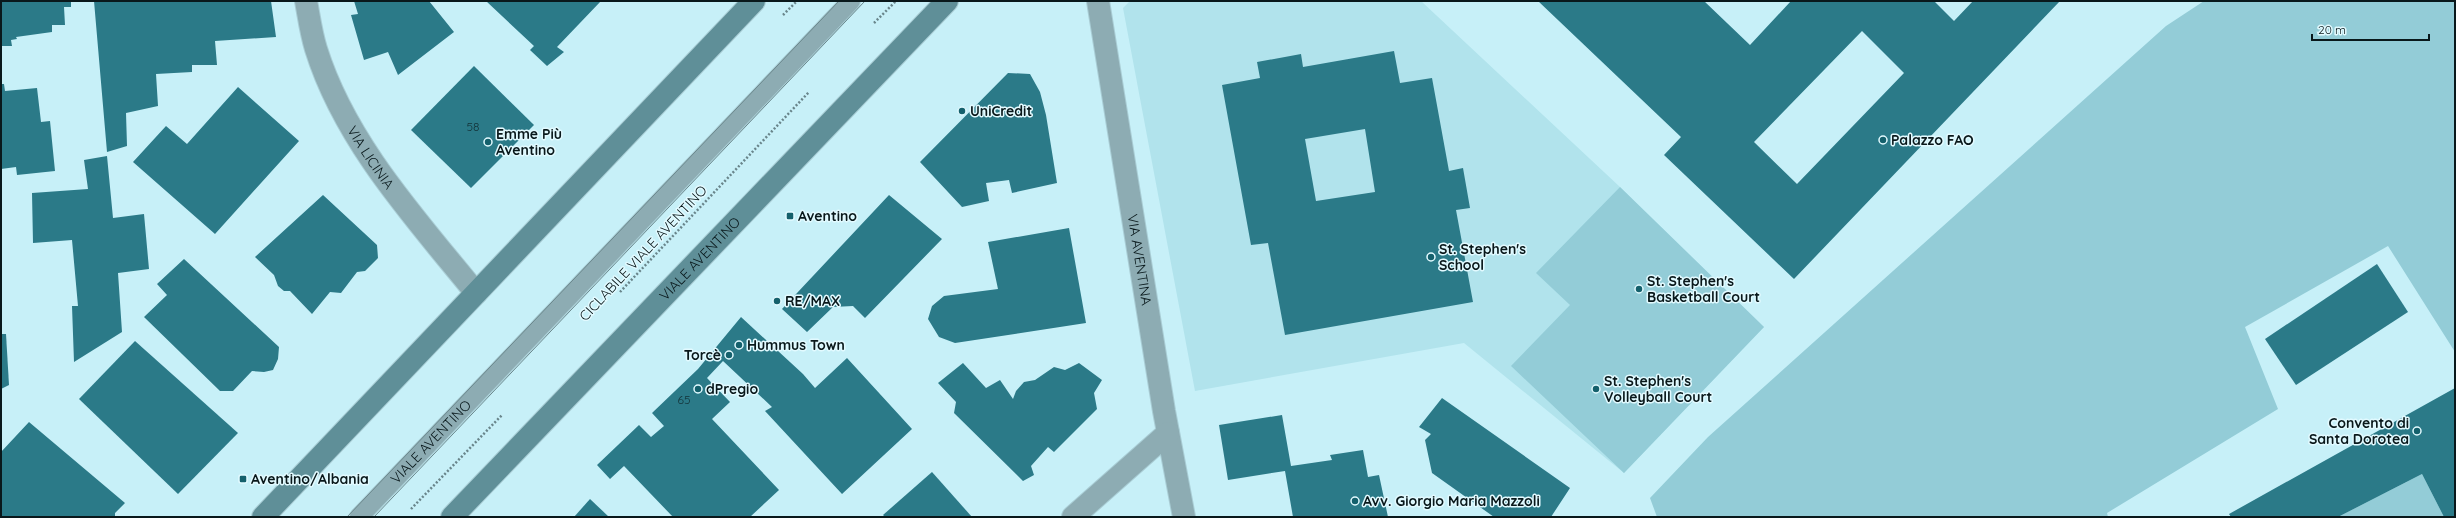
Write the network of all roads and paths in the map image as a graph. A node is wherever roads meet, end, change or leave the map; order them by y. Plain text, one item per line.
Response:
1 (306, 1) edge
2 (754, 1) edge
3 (851, 1) edge
4 (896, 1) edge
5 (947, 1) edge
6 (1098, 1) edge
7 (873, 24) dead end
8 (814, 86) dead end
9 (476, 293) junction
10 (618, 294) dead end
11 (503, 415) dead end
12 (1168, 433) junction
13 (409, 511) dead end
14 (263, 517) edge
15 (359, 517) edge
16 (452, 517) edge
17 (1073, 517) edge
18 (1184, 517) edge

1 - 9 street, VIA LICINIA
2 - 9 main road
3 - 15 lane, VIALE AVENTINO
4 - 7 path
5 - 16 main road, VIALE AVENTINO
6 - 12 street, VIA AVENTINA
8 - 10 path, CICLABILE VIALE AVENTINO
9 - 14 main road
11 - 13 path
12 - 17 street
12 - 18 street, VIA AVENTINA

